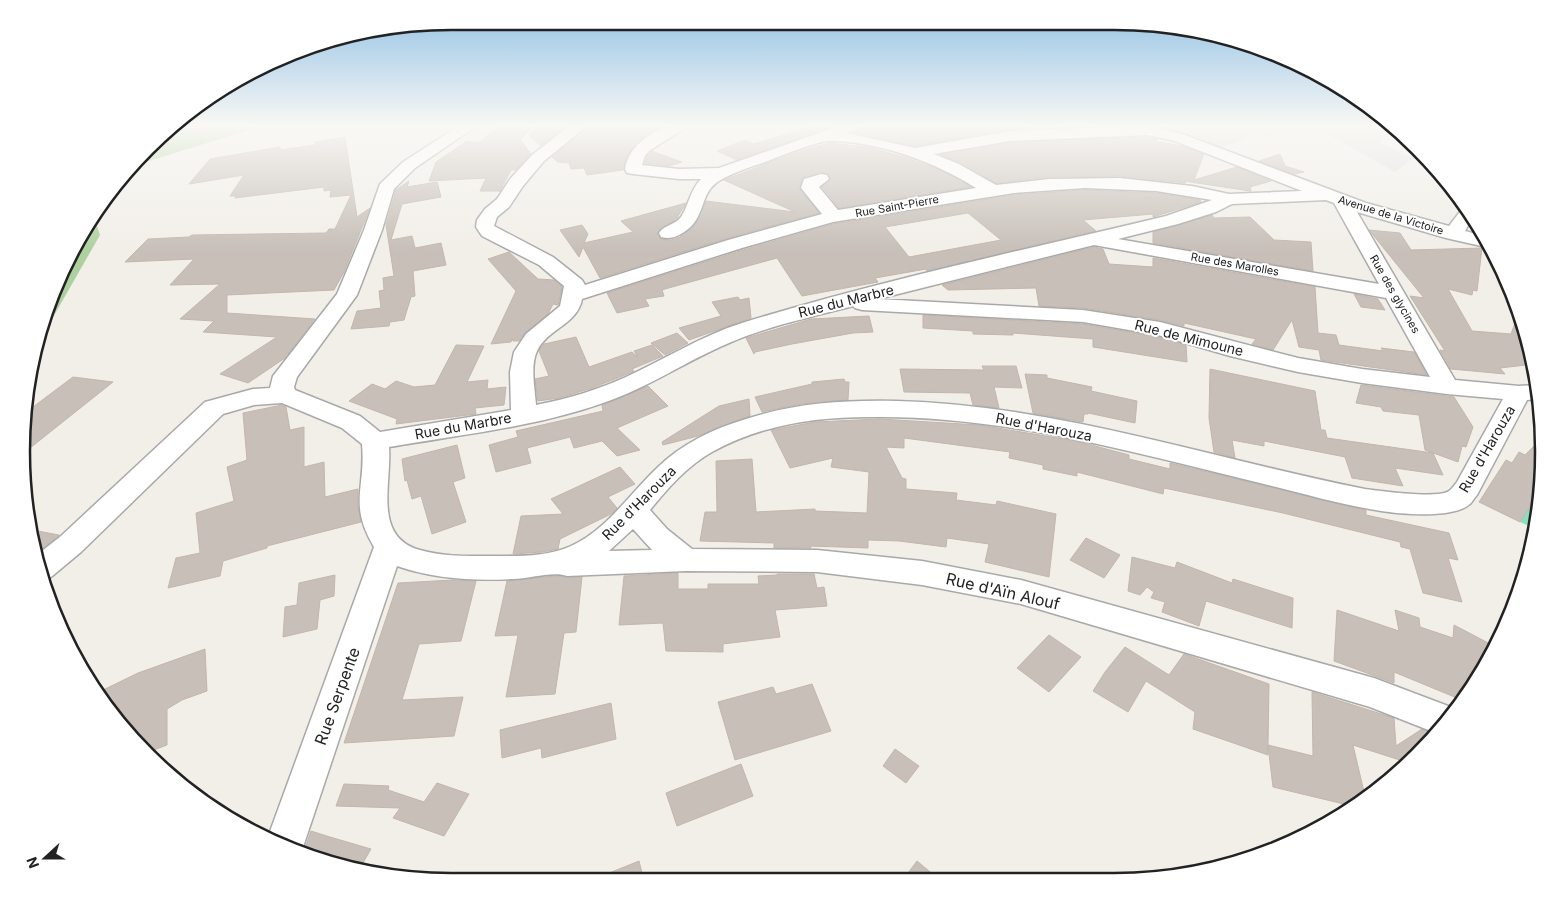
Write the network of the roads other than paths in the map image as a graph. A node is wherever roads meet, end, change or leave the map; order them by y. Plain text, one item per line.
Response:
1 (408, 167) edge
2 (530, 167) edge
3 (633, 167) edge
4 (739, 167) edge
5 (953, 167) edge
6 (1255, 167) edge
7 (723, 174) junction
8 (821, 179) dead end
9 (992, 190) junction
10 (1334, 198) junction
11 (1229, 199) junction
12 (834, 217) junction
13 (1464, 217) edge
14 (668, 233) dead end
15 (1452, 234) junction
16 (1088, 240) junction
17 (1479, 241) edge
18 (1388, 292) junction
19 (574, 295) junction
20 (837, 303) junction
21 (1448, 387) junction
22 (1529, 393) edge
23 (285, 395) junction
24 (524, 415) junction
25 (376, 441) junction
26 (634, 509) junction
27 (389, 548) junction
28 (686, 560) junction
29 (45, 565) edge
30 (544, 565) junction
31 (1439, 718) edge
32 (287, 840) edge

1 - 23 street
2 - 19 street
3 - 7 street
4 - 7 street
5 - 9 street
6 - 10 street, Avenue de la Victoire
7 - 14 street
8 - 12 street
9 - 11 street, Rue Saint-Pierre
9 - 12 street, Rue Saint-Pierre
10 - 11 street, Rue du Marbre
10 - 15 street, Avenue de la Victoire
10 - 18 street, Rue des glycines
11 - 16 street, Rue du Marbre
12 - 19 street, Rue Saint-Pierre
13 - 15 street
15 - 17 street, Avenue de la Victoire
16 - 18 street, Rue des Marolles
16 - 20 street, Rue du Marbre
18 - 21 street, Rue des glycines
19 - 24 street
20 - 21 street, Rue de Mimoune
20 - 24 street, Rue du Marbre
21 - 22 street, Rue de Mimoune
22 - 26 street, Rue d'Harouza
23 - 25 street
23 - 29 street
24 - 25 street, Rue du Marbre
25 - 27 street
26 - 28 street
26 - 30 street, Rue d'Harouza
27 - 30 street, Rue d'Harouza
27 - 32 street, Rue Serpente
28 - 30 street, Rue d'Aïn Alouf
28 - 31 street, Rue d'Aïn Alouf

